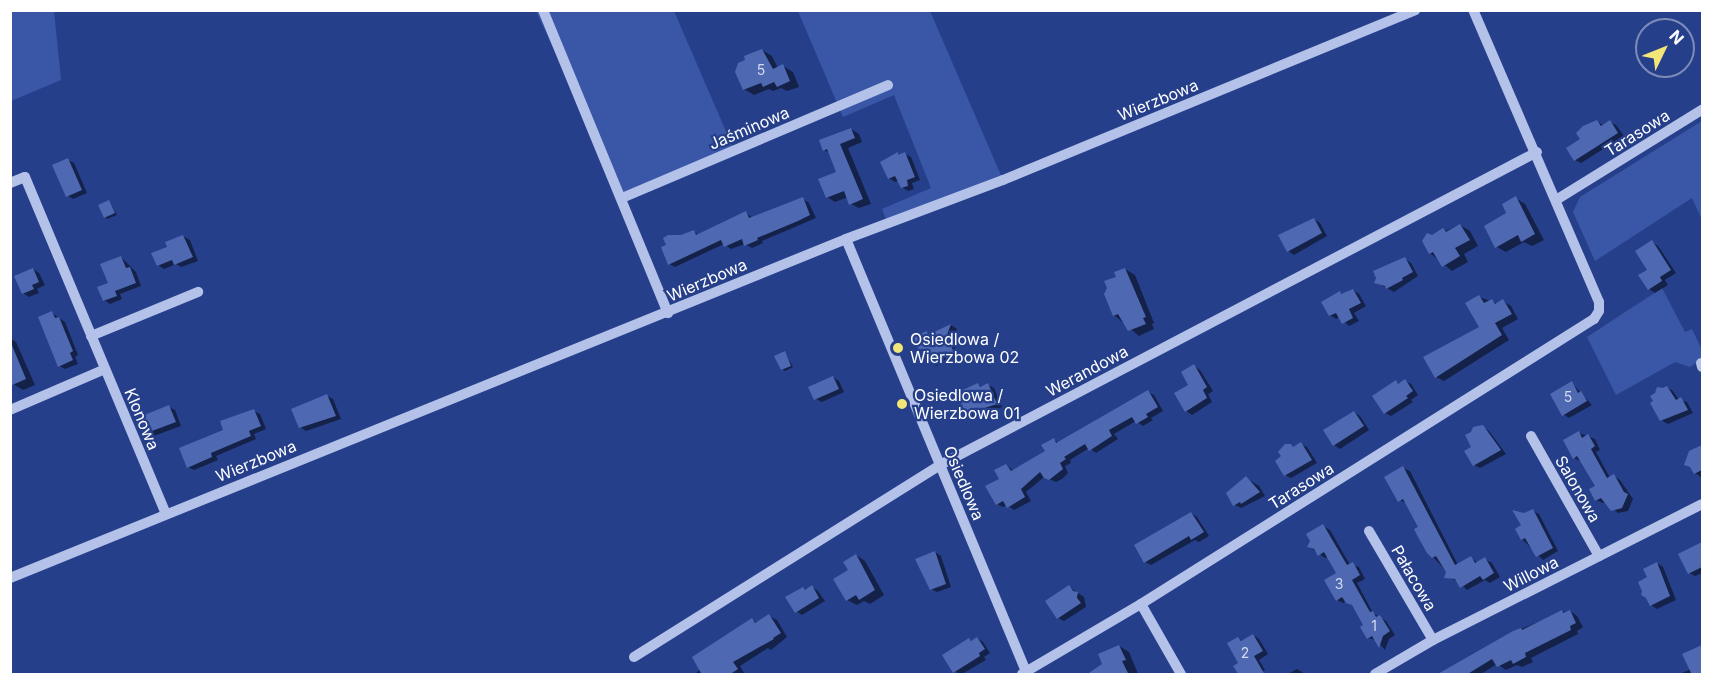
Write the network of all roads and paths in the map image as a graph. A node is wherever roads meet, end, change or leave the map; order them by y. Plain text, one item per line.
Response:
1 (543, 10) edge
2 (1415, 10) edge
3 (1473, 10) edge
4 (888, 85) dead end
5 (1702, 110) edge
6 (1537, 152) junction
7 (10, 183) edge
8 (622, 198) junction
9 (1556, 200) junction
10 (846, 239) junction
11 (198, 292) dead end
12 (668, 313) junction
13 (91, 336) junction
14 (105, 369) junction
15 (10, 410) edge
16 (1531, 436) dead end
17 (940, 465) junction
18 (1702, 504) edge
19 (166, 514) junction
20 (1369, 531) dead end
21 (1599, 556) junction
22 (10, 578) edge
23 (1141, 604) junction
24 (1432, 640) junction
25 (634, 657) dead end
26 (1024, 673) edge
27 (1181, 675) edge
28 (1376, 675) edge

1 - 8 street
2 - 10 street, Wierzbowa
3 - 6 street
4 - 8 street, Jaśminowa
5 - 9 street, Tarasowa
6 - 9 street
6 - 17 street, Werandowa
7 - 13 street, Klonowa
8 - 12 street
9 - 23 street, Tarasowa
10 - 12 street, Wierzbowa
10 - 17 street, Osiedlowa
11 - 13 street
12 - 19 street, Wierzbowa
13 - 14 street, Klonowa
14 - 15 street
14 - 19 street, Klonowa
16 - 21 street, Salonowa
17 - 25 street, Werandowa
17 - 26 street, Osiedlowa
18 - 21 street, Willowa
19 - 22 street, Wierzbowa
20 - 24 street, Pałacowa
21 - 24 street, Willowa
23 - 26 street, Tarasowa
23 - 27 street
24 - 28 street, Willowa

